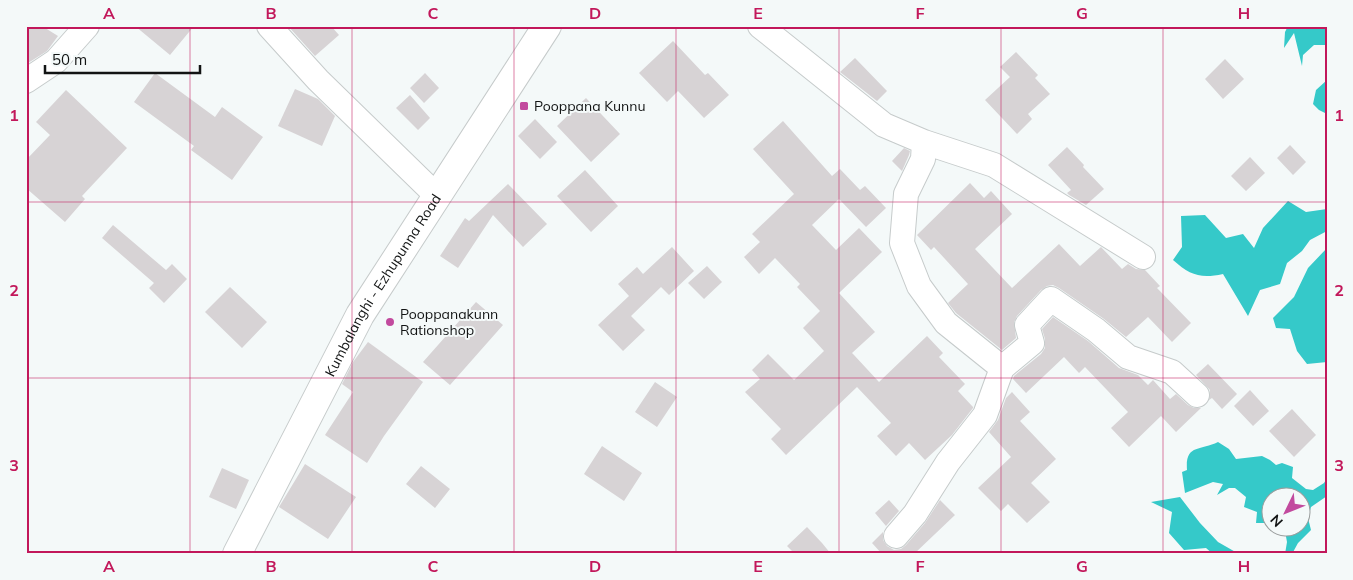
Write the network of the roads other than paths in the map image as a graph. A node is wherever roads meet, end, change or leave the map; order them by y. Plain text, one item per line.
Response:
1 (87, 26) edge
2 (269, 26) edge
3 (547, 26) edge
4 (760, 26) edge
5 (26, 81) edge
6 (924, 142) junction
7 (437, 196) junction
8 (1143, 257) dead end
9 (1002, 368) junction
10 (1197, 395) dead end
11 (896, 536) dead end
12 (237, 554) edge

1 - 5 street
2 - 7 street
3 - 7 main road, Kumbalanghi - Ezhupunna Road
4 - 6 street
6 - 8 street
6 - 9 street
7 - 12 main road, Kumbalanghi - Ezhupunna Road
9 - 10 street
9 - 11 street

